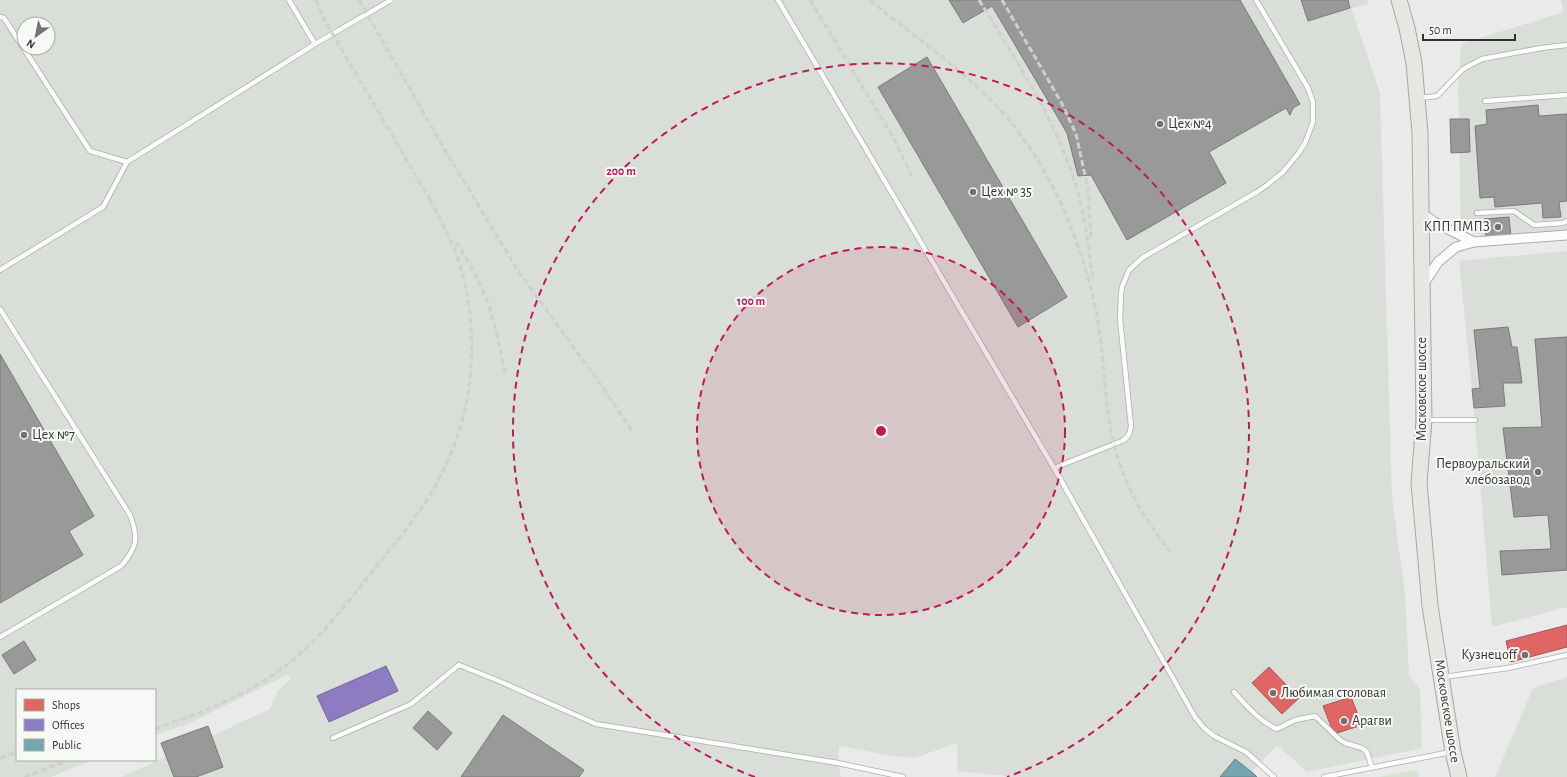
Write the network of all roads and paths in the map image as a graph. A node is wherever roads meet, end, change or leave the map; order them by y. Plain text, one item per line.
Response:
1 (290, 0) edge
2 (391, 0) edge
3 (778, 0) edge
4 (1256, 0) edge
5 (1399, 0) edge
6 (0, 17) edge
7 (316, 44) junction
8 (1567, 45) edge
9 (1567, 95) edge
10 (1417, 98) junction
11 (1485, 101) dead end
12 (127, 162) junction
13 (1420, 212) junction
14 (1477, 213) dead end
15 (1567, 221) edge
16 (1567, 235) edge
17 (1474, 242) junction
18 (0, 270) edge
19 (1422, 287) junction
20 (0, 309) edge
21 (1424, 420) junction
22 (1475, 420) dead end
23 (1054, 468) junction
24 (0, 637) edge
25 (1567, 655) edge
26 (1441, 677) junction
27 (1234, 692) dead end
28 (333, 738) dead end
29 (1452, 752) junction
30 (1372, 768) junction
31 (903, 777) edge
32 (1274, 777) edge
33 (1324, 777) edge
34 (1459, 777) edge

1 - 7 lane
2 - 7 lane
3 - 23 lane
4 - 23 lane
5 - 10 main road, Московское шоссе
6 - 12 lane
7 - 12 lane
8 - 10 lane
9 - 11 lane
10 - 13 main road, Московское шоссе
12 - 18 lane
13 - 17 street
13 - 19 main road, Московское шоссе
14 - 15 lane
16 - 17 street
17 - 19 street
19 - 21 main road, Московское шоссе
20 - 24 lane
21 - 22 lane
21 - 26 main road, Московское шоссе
23 - 32 lane
25 - 26 lane
26 - 29 main road, Московское шоссе
27 - 30 lane
28 - 31 lane
29 - 30 lane
29 - 34 main road, Московское шоссе
30 - 33 lane

